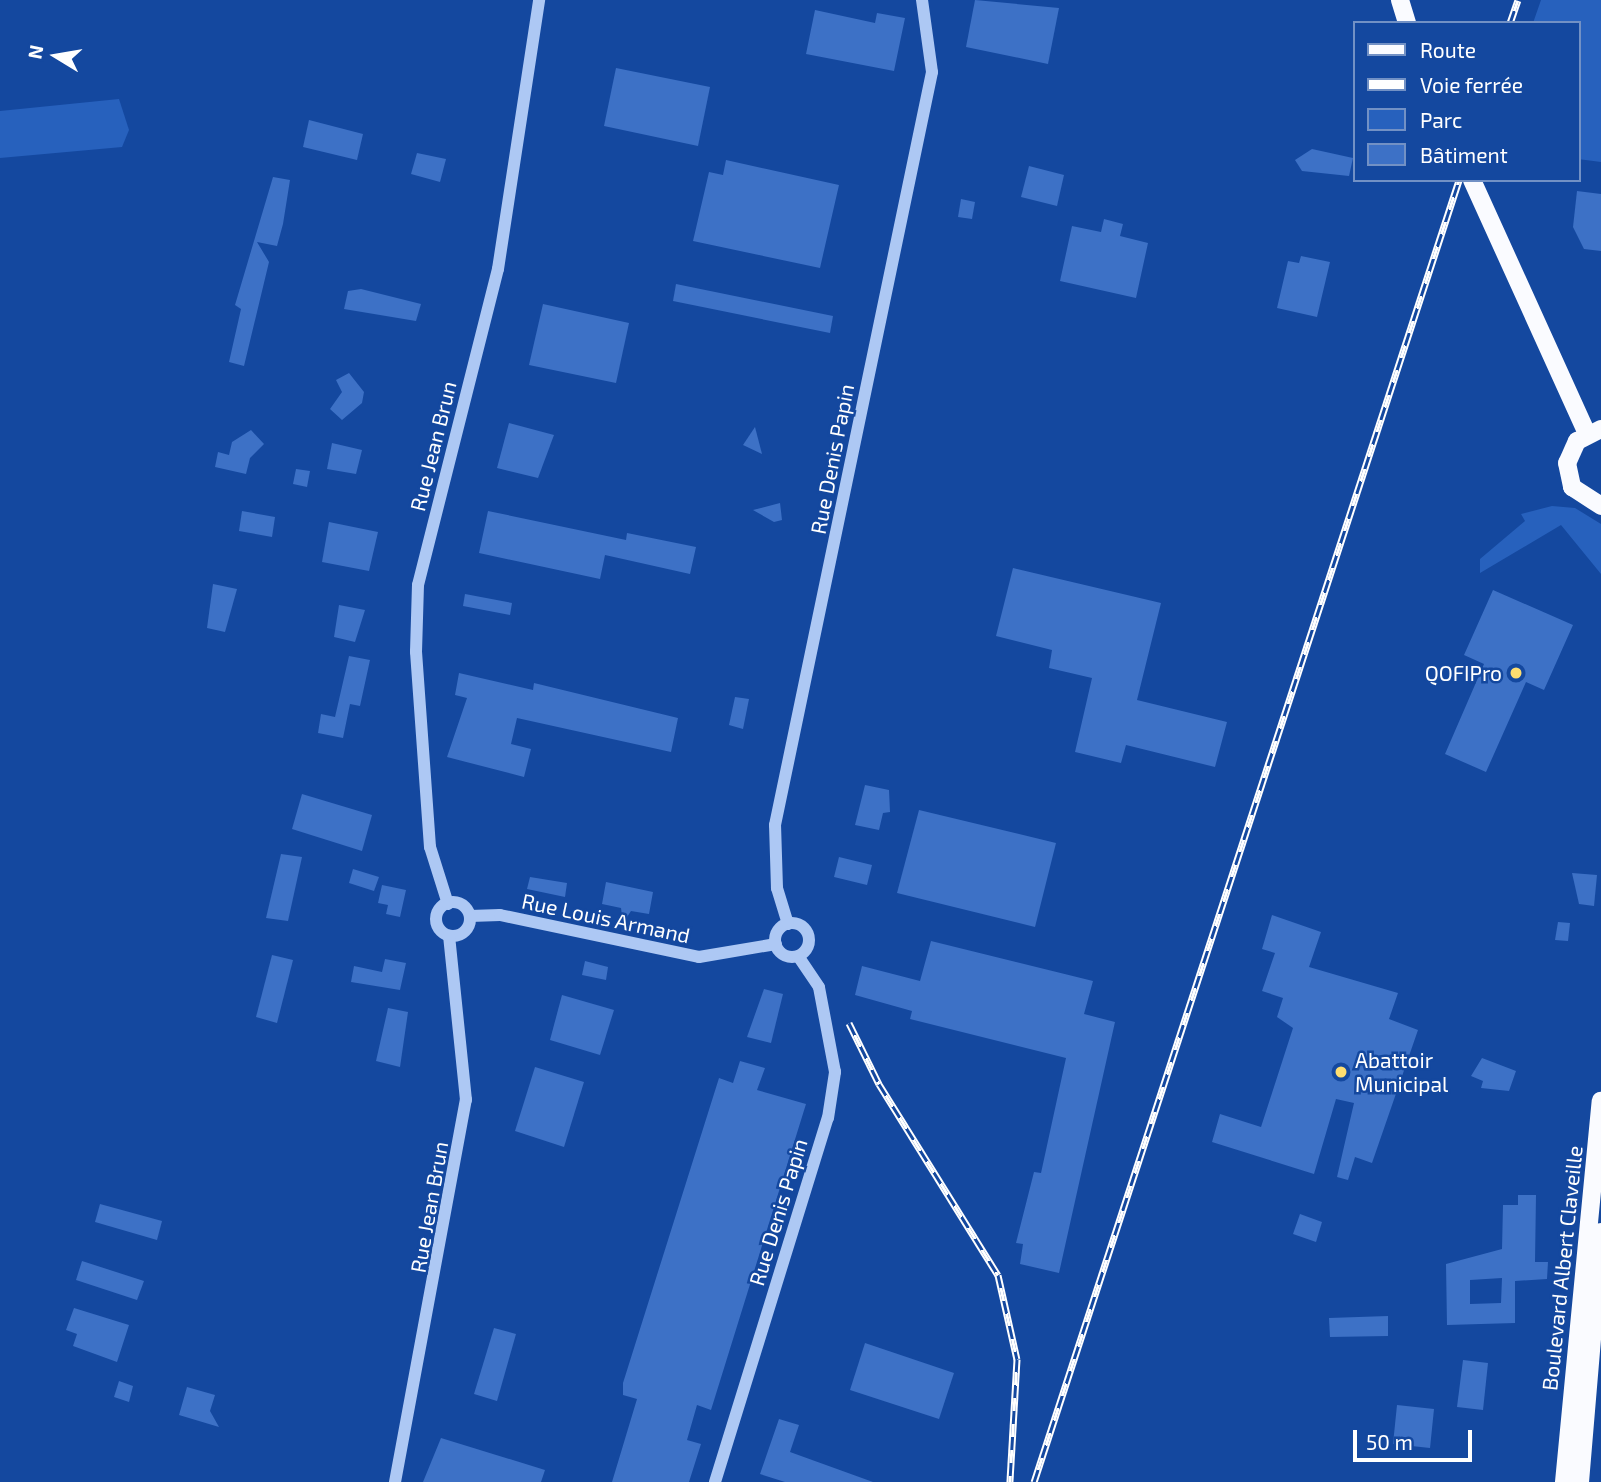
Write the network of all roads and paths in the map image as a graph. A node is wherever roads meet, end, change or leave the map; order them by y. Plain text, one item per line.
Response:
1 (539, 0) edge
2 (922, 0) edge
3 (1400, 0) edge
4 (1406, 21) edge
5 (1473, 182) edge
6 (1594, 431) edge
7 (1601, 506) edge
8 (448, 904) junction
9 (470, 916) junction
10 (788, 924) junction
11 (449, 936) junction
12 (776, 944) junction
13 (798, 956) junction
14 (1601, 1101) edge
15 (1601, 1232) edge
16 (396, 1482) edge
17 (715, 1482) edge
18 (1564, 1482) edge
19 (1580, 1482) edge

1 - 8 street, Rue Jean Brun
2 - 10 street, Rue Denis Papin
3 - 4 main road
5 - 6 main road
6 - 7 main road
8 - 9 street
8 - 11 street
9 - 11 street
9 - 12 street, Rue Louis Armand
10 - 12 street
10 - 13 street
11 - 16 street, Rue Jean Brun
12 - 13 street
13 - 17 street, Rue Denis Papin
14 - 18 main road, Boulevard Albert Claveille
15 - 19 main road, Boulevard Albert Claveille

